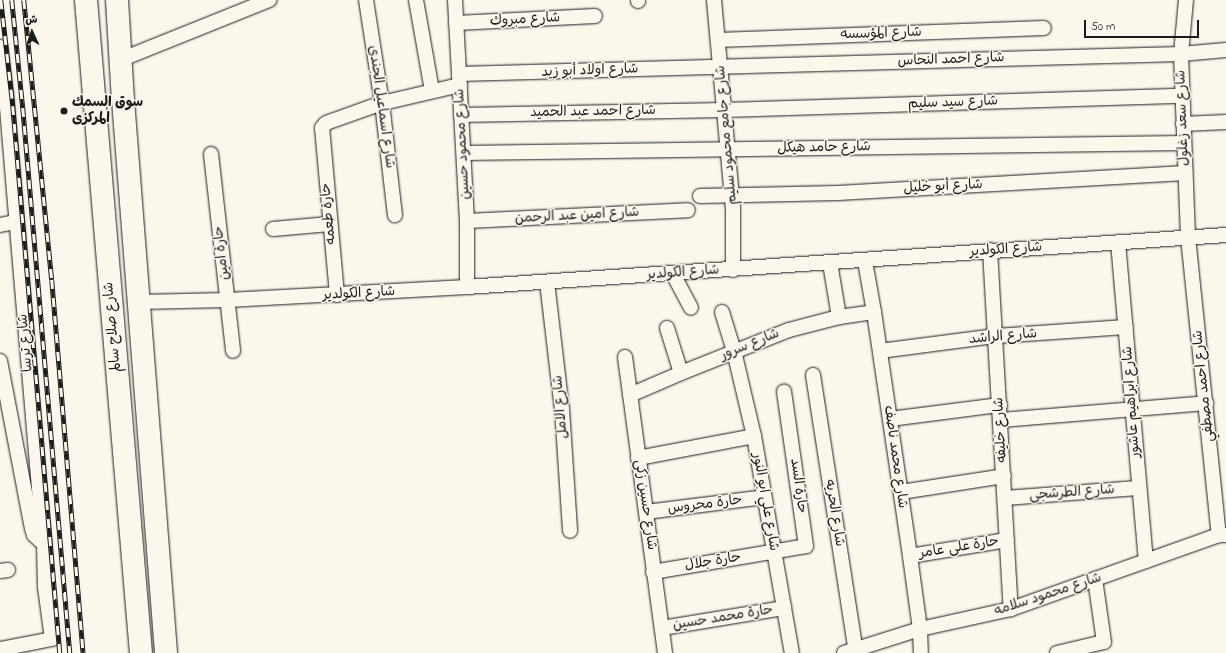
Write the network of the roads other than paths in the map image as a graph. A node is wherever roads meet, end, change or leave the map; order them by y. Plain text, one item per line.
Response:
1 (86, 0) edge
2 (117, 0) edge
3 (269, 0) edge
4 (366, 0) edge
5 (416, 0) edge
6 (455, 0) edge
7 (714, 0) edge
8 (1186, 0) edge
9 (595, 16) dead end
10 (456, 23) junction
11 (1044, 28) dead end
12 (718, 40) junction
13 (0, 47) edge
14 (1226, 50) edge
15 (1181, 54) junction
16 (120, 60) junction
17 (721, 66) junction
18 (460, 80) junction
19 (432, 91) junction
20 (123, 95) junction
21 (1182, 96) junction
22 (3, 97) edge
23 (94, 97) junction
24 (382, 103) junction
25 (725, 110) junction
26 (462, 115) junction
27 (1226, 122) edge
28 (1183, 124) junction
29 (322, 132) joint
30 (1184, 144) junction
31 (727, 149) junction
32 (464, 153) junction
33 (211, 154) dead end
34 (1185, 173) junction
35 (732, 194) junction
36 (700, 196) dead end
37 (688, 210) dead end
38 (395, 215) dead end
39 (467, 221) junction
40 (16, 222) junction
41 (330, 224) junction
42 (0, 225) edge
43 (273, 230) dead end
44 (1226, 235) edge
45 (1188, 237) junction
46 (1118, 242) junction
47 (990, 250) junction
48 (864, 261) junction
49 (830, 263) junction
50 (733, 270) junction
51 (673, 274) junction
52 (548, 282) junction
53 (467, 287) junction
54 (337, 295) junction
55 (228, 300) junction
56 (139, 302) junction
57 (691, 308) dead end
58 (722, 312) dead end
59 (874, 312) junction
60 (840, 317) junction
61 (1126, 327) junction
62 (667, 328) dead end
63 (996, 336) junction
64 (233, 351) dead end
65 (734, 351) junction
66 (880, 351) junction
67 (625, 357) dead end
68 (0, 361) edge
69 (681, 373) junction
70 (813, 375) dead end
71 (784, 392) dead end
72 (630, 395) junction
73 (1206, 403) junction
74 (1000, 405) junction
75 (1133, 408) junction
76 (890, 419) junction
77 (1001, 420) junction
78 (754, 436) junction
79 (638, 458) junction
80 (1004, 476) junction
81 (1138, 488) junction
82 (901, 492) junction
83 (764, 497) junction
84 (1005, 498) junction
85 (646, 512) junction
86 (570, 531) dead end
87 (1223, 535) edge
88 (1007, 540) junction
89 (44, 544) junction
90 (773, 553) junction
91 (910, 556) junction
92 (1146, 562) junction
93 (654, 572) junction
94 (1095, 579) junction
95 (784, 608) junction
96 (1011, 609) junction
97 (662, 628) junction
98 (920, 629) junction
99 (1105, 648) edge
100 (0, 649) edge
101 (852, 652) edge
102 (141, 653) edge
103 (166, 653) edge
104 (665, 653) edge
105 (792, 653) edge
106 (921, 653) edge
107 (1057, 653) edge

1 - 23 highway, شارع صلاح سالم
2 - 16 highway, شارع صلاح سالم
3 - 16 street
4 - 24 street, شارع اسماعيل الجندى
5 - 19 street
6 - 10 street, شارع محمود حسين
7 - 12 street, شارع جامع محمود سليم
8 - 15 street, شارع سعد زغلول
9 - 10 street, شارع مبروك
10 - 18 street, شارع محمود حسين
11 - 12 street, شارع المؤسسه
12 - 17 street, شارع جامع محمود سليم
13 - 22 street, شارع ترسا
14 - 15 street, شارع احمد النحاس
15 - 17 street, شارع احمد النحاس
15 - 21 street, شارع سعد زغلول
16 - 20 highway, شارع صلاح سالم
17 - 18 street, شارع اولاد أبو زيد
17 - 25 street, شارع جامع محمود سليم
18 - 19 street, شارع اولاد أبو زيد
18 - 26 street, شارع محمود حسين
19 - 24 street, شارع اولاد أبو زيد
20 - 23 highway
20 - 56 highway, شارع صلاح سالم
21 - 25 street, شارع سيد سليم
21 - 28 street, شارع سعد زغلول
22 - 40 street, شارع ترسا
23 - 102 highway, شارع صلاح سالم
24 - 29 street, شارع اولاد أبو زيد
24 - 38 street, شارع اسماعيل الجندى
25 - 26 street, شارع احمد عبد الحميد
25 - 31 street, شارع جامع محمود سليم
26 - 32 street, شارع محمود حسين
27 - 28 street
28 - 30 street, شارع سعد زغلول
29 - 41 street, حارة طعمه
30 - 31 street, شارع حامد هيكل
30 - 34 street, شارع سعد زغلول
31 - 32 street, شارع حامد هيكل
31 - 35 street, شارع جامع محمود سليم
32 - 39 street, شارع محمود حسين
33 - 55 street, حارة امين
34 - 35 street, شارع أبو خليل
34 - 45 street, شارع سعد زغلول
35 - 36 street, شارع أبو خليل
35 - 50 street, شارع جامع محمود سليم
37 - 39 street, شارع امين عبد الرحمن
39 - 53 street, شارع محمود حسين
40 - 42 street
40 - 89 street, شارع ترسا
41 - 43 street
41 - 54 street, حارة طعمه
44 - 45 street, شارع الكولدير
45 - 46 street, شارع الكولدير
45 - 73 street, شارع احمد مصطفي
46 - 47 street, شارع الكولدير
46 - 61 street, شارع ابراهيم عاشور
47 - 48 street, شارع الكولدير
47 - 63 street, شارع خليفه
48 - 49 street, شارع الكولدير
48 - 59 street, شارع محمد ناصف
49 - 50 street, شارع الكولدير
49 - 60 street
50 - 51 street, شارع الكولدير
51 - 52 street, شارع الكولدير
51 - 57 street
52 - 53 street, شارع الكولدير
52 - 86 street, شارع الامل
53 - 54 street, شارع الكولدير
54 - 55 street, شارع الكولدير
55 - 56 street, شارع الكولدير
55 - 64 street, حارة امين
56 - 103 highway, شارع صلاح سالم
58 - 65 street, شارع علي ابو النور
59 - 60 street, شارع سرور
59 - 66 street, شارع محمد ناصف
60 - 65 street, شارع سرور
61 - 63 street, شارع الراشد
61 - 75 street, شارع ابراهيم عاشور
62 - 69 street
63 - 66 street, شارع الراشد
63 - 74 street, شارع خليفه
65 - 69 street, شارع سرور
65 - 78 street, شارع علي ابو النور
66 - 76 street, شارع محمد ناصف
67 - 72 street, شارع حسين زكى
68 - 89 street
69 - 72 street, شارع سرور
70 - 101 street, شارع الحريه
71 - 90 street, حارة السد
72 - 79 street, شارع حسين زكى
73 - 75 street
73 - 87 street, شارع احمد مصطفي
74 - 76 street
74 - 77 street, شارع خليفه
75 - 77 street
75 - 81 street, شارع ابراهيم عاشور
76 - 82 street, شارع محمد ناصف
77 - 80 street, شارع خليفه
78 - 79 street
78 - 83 street, شارع علي ابو النور
79 - 85 street, شارع حسين زكى
80 - 82 street
80 - 84 street, شارع خليفه
81 - 84 street, شارع الطرشجى
81 - 92 street, شارع ابراهيم عاشور
82 - 91 street, شارع محمد ناصف
83 - 85 street, حارة محروس
83 - 90 street, شارع علي ابو النور
84 - 88 street, شارع خليفه
85 - 93 street, شارع حسين زكى
87 - 92 street, شارع محمود سلامه
88 - 91 street, حارة على عامر
88 - 96 street, شارع خليفه
89 - 100 street, شارع ترسا
90 - 93 street, حارة جلال
90 - 95 street, شارع علي ابو النور
91 - 98 street, شارع محمد ناصف
92 - 94 street, شارع محمود سلامه
93 - 97 street, شارع حسين زكى
94 - 96 street, شارع محمود سلامه
94 - 99 street
95 - 97 street, حارة محمد حسين
95 - 105 street, شارع علي ابو النور
96 - 98 street, شارع محمود سلامه
97 - 104 street, شارع حسين زكى
98 - 101 street, شارع محمود سلامه
98 - 106 street, شارع محمد ناصف
99 - 107 street

